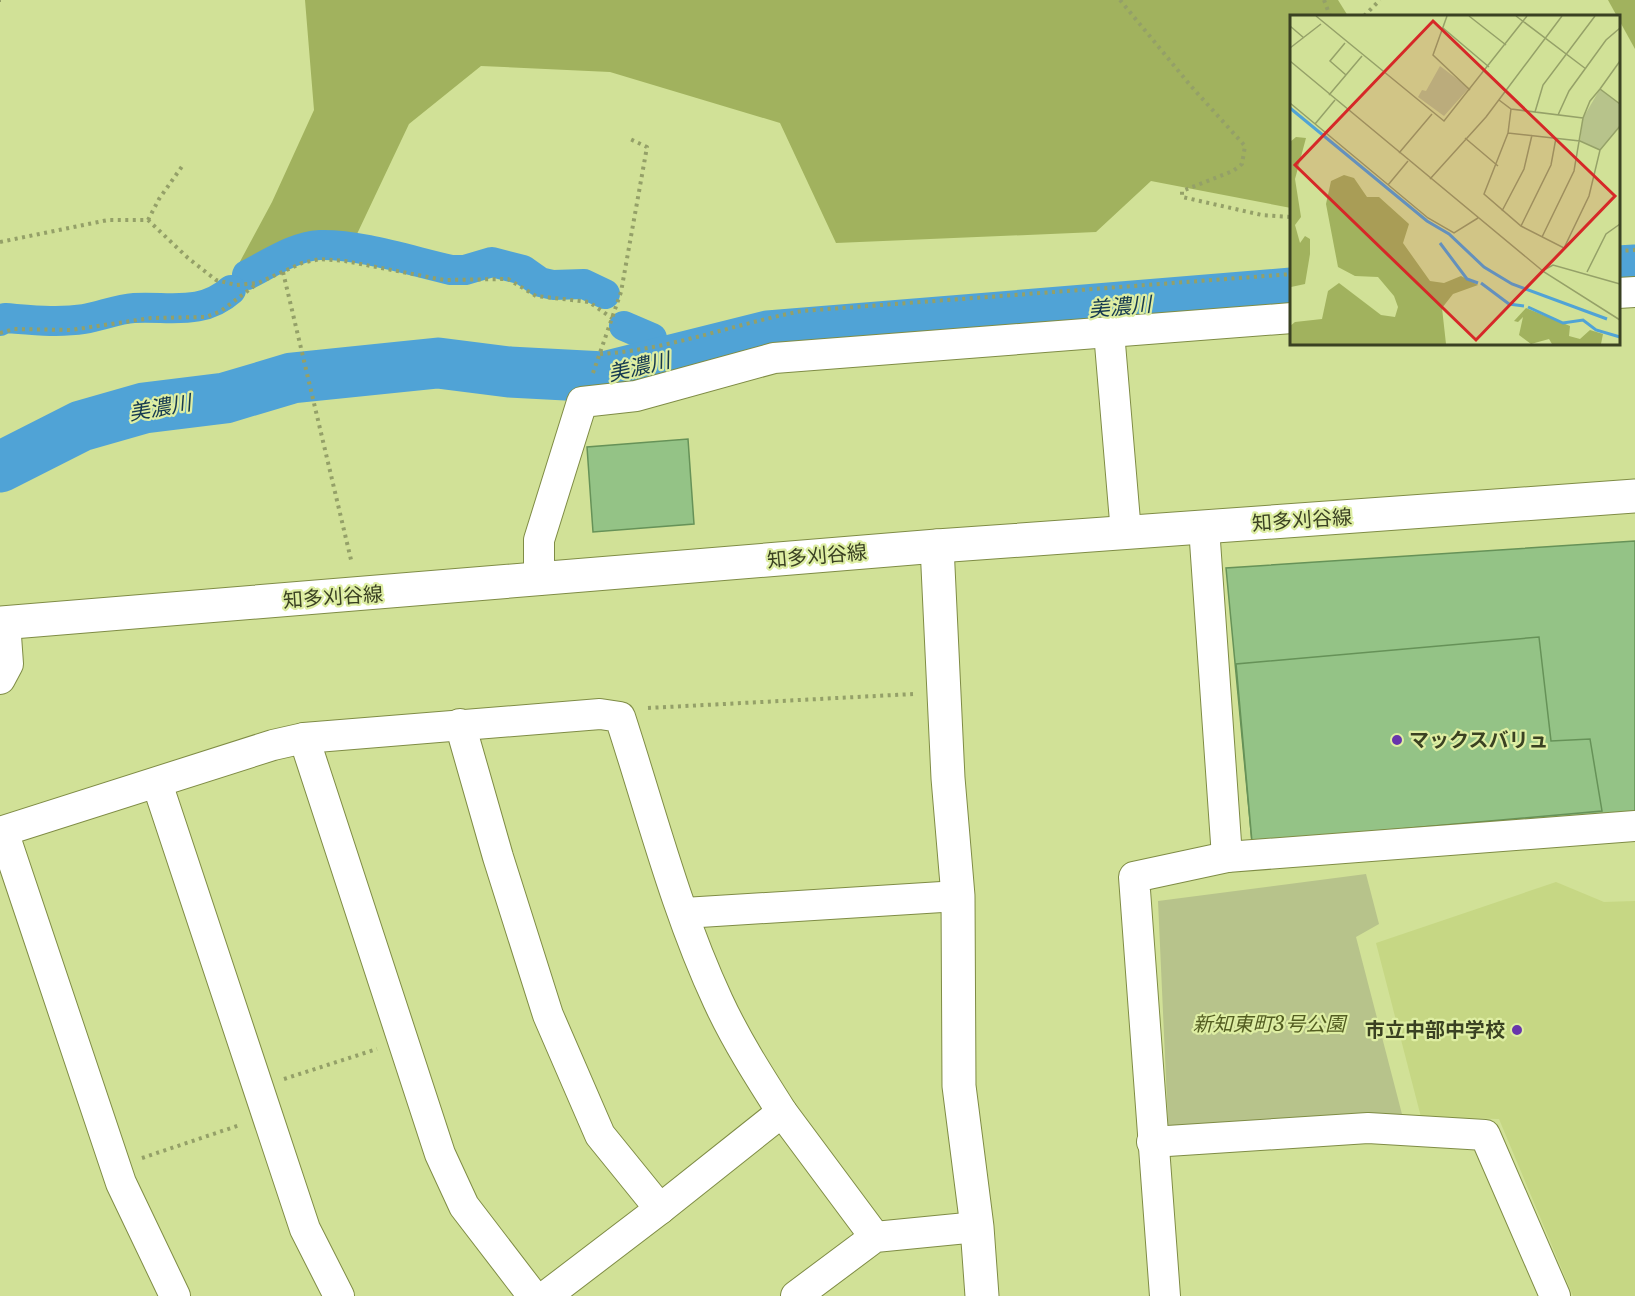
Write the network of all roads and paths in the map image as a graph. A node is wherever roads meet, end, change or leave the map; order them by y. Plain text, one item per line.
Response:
1 (1120, 0) edge
2 (1324, 0) edge
3 (1380, 0) edge
4 (1330, 15) edge
5 (1365, 15) edge
6 (630, 139) dead end
7 (183, 165) dead end
8 (1290, 218) edge
9 (148, 220) junction
10 (0, 242) edge
11 (1635, 250) edge
12 (1620, 251) edge
13 (283, 272) junction
14 (1290, 274) edge
15 (258, 283) junction
16 (1635, 291) edge
17 (1620, 293) edge
18 (612, 318) junction
19 (1290, 318) edge
20 (1109, 332) junction
21 (0, 333) edge
22 (600, 354) junction
23 (582, 402) junction
24 (1635, 496) edge
25 (1204, 527) junction
26 (1126, 533) junction
27 (937, 546) junction
28 (539, 580) junction
29 (358, 595) junction
30 (2, 622) edge
31 (0, 679) edge
32 (944, 692) junction
33 (620, 717) junction
34 (460, 724) junction
35 (304, 738) junction
36 (157, 783) junction
37 (1635, 826) edge
38 (1227, 857) junction
39 (958, 896) junction
40 (684, 913) junction
41 (403, 1041) junction
42 (256, 1088) junction
43 (782, 1112) junction
44 (267, 1117) junction
45 (1152, 1142) junction
46 (116, 1167) junction
47 (660, 1209) junction
48 (977, 1227) junction
49 (874, 1237) junction
50 (175, 1296) edge
51 (339, 1296) edge
52 (533, 1296) edge
53 (546, 1296) edge
54 (796, 1296) edge
55 (982, 1296) edge
56 (1165, 1296) edge
57 (1555, 1296) edge

1 - 8 path
2 - 4 path
3 - 5 path
6 - 18 path
7 - 9 path
9 - 10 path
9 - 15 path
11 - 12 path
13 - 15 path
13 - 18 path
13 - 29 path
14 - 22 path
15 - 21 path
16 - 17 street
18 - 22 path
19 - 20 street
20 - 23 street
20 - 26 street
22 - 23 path
23 - 28 street
24 - 25 street, 知多刈谷線
25 - 26 street, 知多刈谷線
25 - 38 street
26 - 27 street, 知多刈谷線
27 - 28 street, 知多刈谷線
27 - 32 street
28 - 29 street, 知多刈谷線
29 - 30 street, 知多刈谷線
30 - 31 street
32 - 33 path
32 - 39 street
33 - 34 street
33 - 40 street
34 - 35 street
34 - 47 street
35 - 36 street
35 - 41 street
36 - 42 street
36 - 46 street
37 - 38 street
38 - 45 street
39 - 40 street
39 - 48 street
40 - 43 street
41 - 42 path
41 - 52 street
42 - 44 street
43 - 47 street
43 - 49 street
44 - 46 path
44 - 51 street
45 - 56 street
45 - 57 street
46 - 50 street
47 - 53 street
48 - 49 street
48 - 55 street
49 - 54 street

